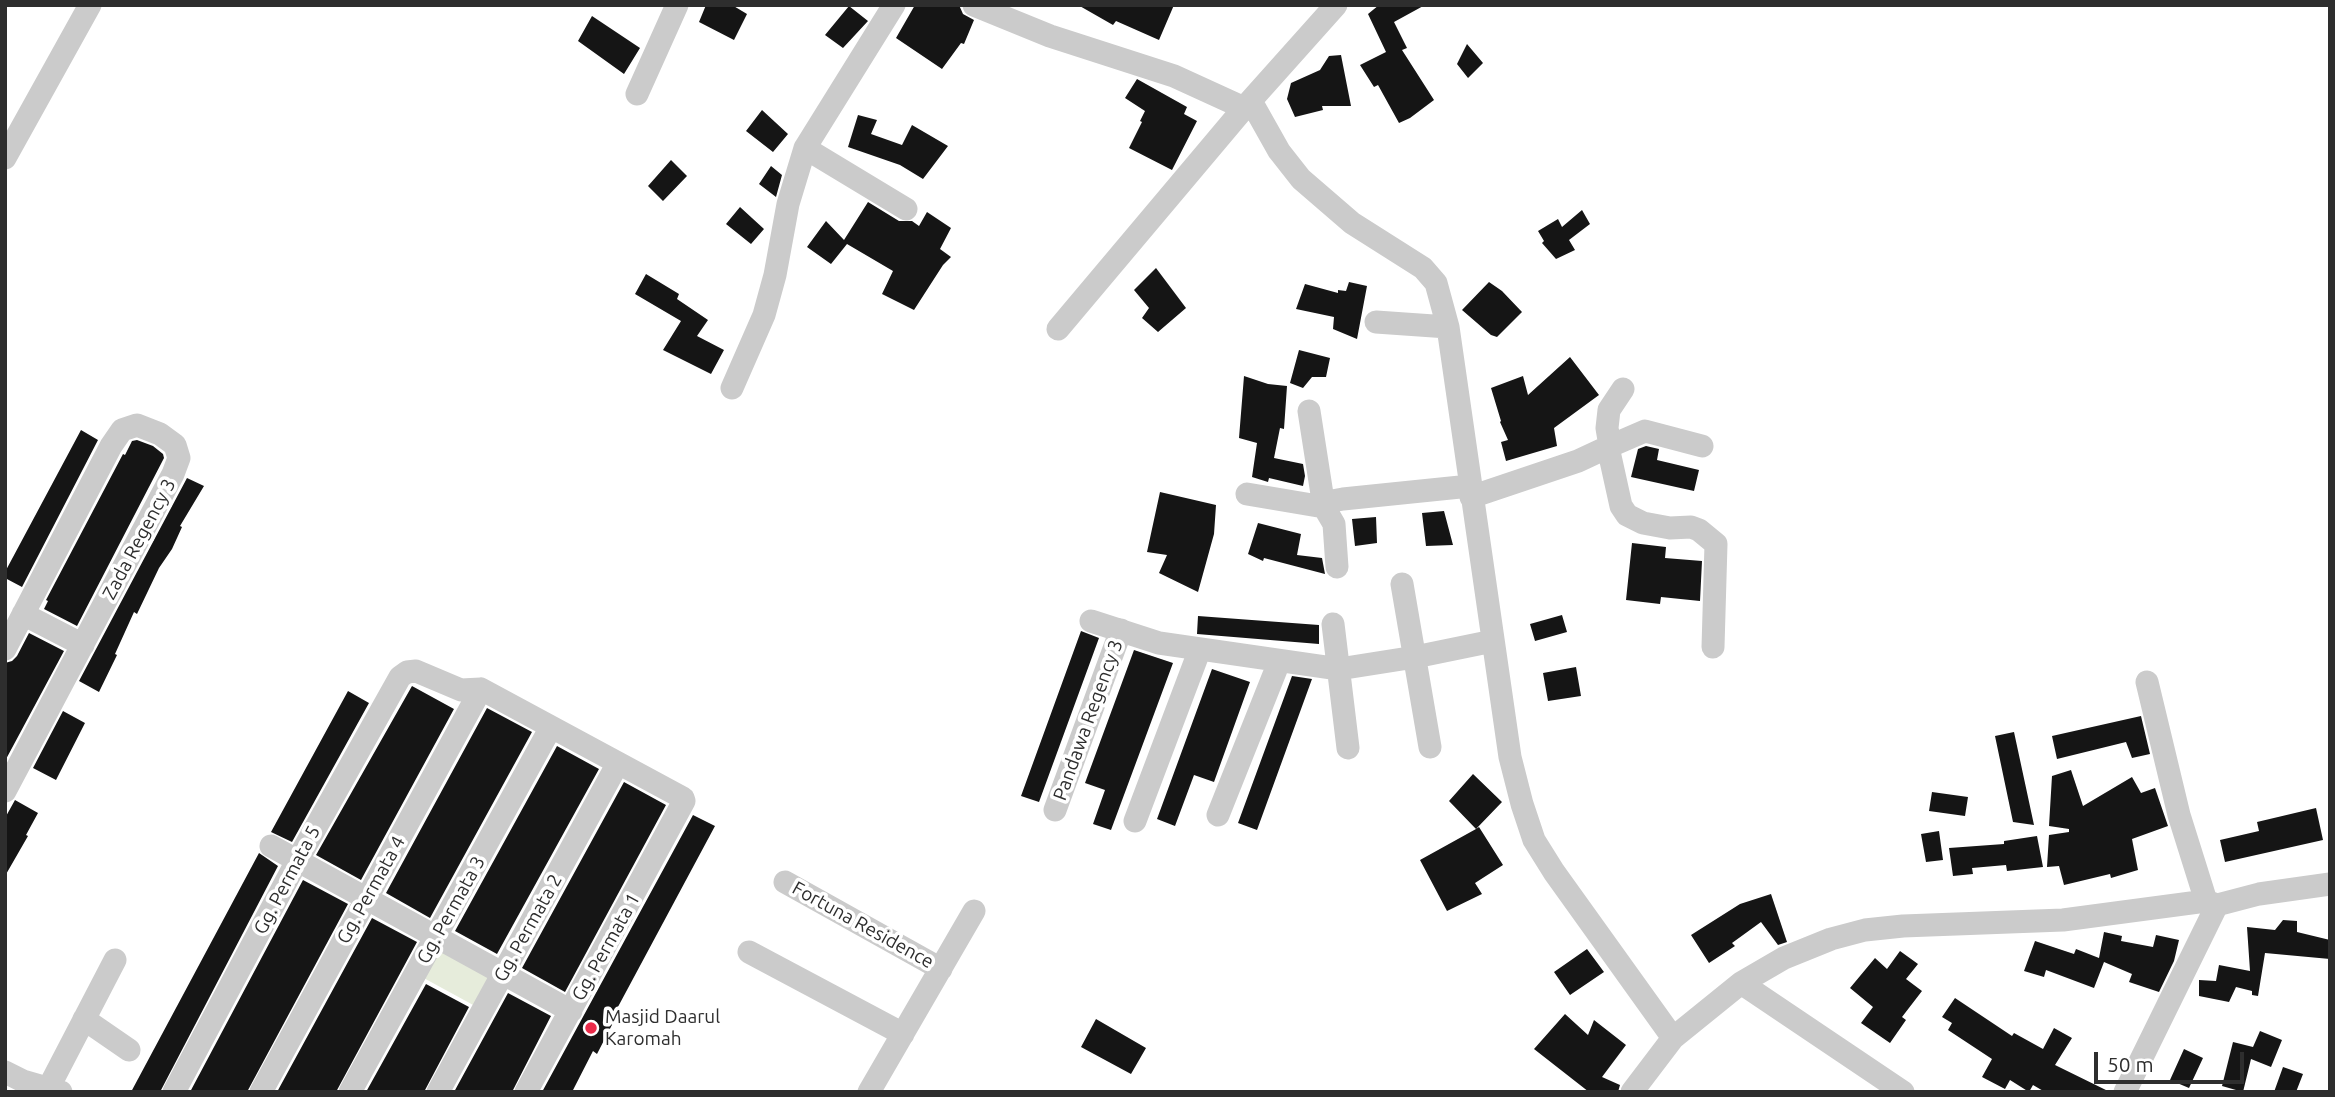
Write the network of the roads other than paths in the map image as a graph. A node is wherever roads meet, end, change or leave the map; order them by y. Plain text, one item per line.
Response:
1 (90, 5) edge
2 (677, 5) edge
3 (894, 5) edge
4 (974, 5) edge
5 (1336, 5) edge
6 (637, 94) dead end
7 (1248, 105) junction
8 (805, 148) junction
9 (5, 158) edge
10 (906, 209) dead end
11 (1376, 322) dead end
12 (1448, 327) junction
13 (1058, 329) dead end
14 (732, 388) dead end
15 (1623, 389) dead end
16 (1309, 411) dead end
17 (1702, 446) dead end
18 (1609, 447) junction
19 (1470, 491) junction
20 (1247, 494) dead end
21 (1324, 507) junction
22 (1338, 567) dead end
23 (1402, 584) dead end
24 (23, 614) junction
25 (1091, 621) dead end
26 (1333, 624) dead end
27 (1121, 630) junction
28 (1493, 641) junction
29 (83, 645) junction
30 (1713, 647) dead end
31 (5, 649) edge
32 (1200, 649) junction
33 (1415, 657) junction
34 (1279, 662) junction
35 (1339, 669) junction
36 (2147, 682) dead end
37 (481, 689) junction
38 (551, 727) junction
39 (1430, 747) dead end
40 (1348, 748) dead end
41 (618, 763) junction
42 (5, 791) edge
43 (1055, 810) dead end
44 (1218, 815) dead end
45 (1135, 821) dead end
46 (271, 846) dead end
47 (297, 861) junction
48 (785, 882) dead end
49 (2330, 884) edge
50 (366, 899) junction
51 (2211, 903) junction
52 (974, 911) dead end
53 (436, 937) junction
54 (748, 952) dead end
55 (115, 960) dead end
56 (941, 968) junction
57 (503, 974) junction
58 (1741, 983) junction
59 (571, 1011) junction
60 (84, 1019) junction
61 (903, 1034) junction
62 (1673, 1038) junction
63 (129, 1049) dead end
64 (5, 1072) edge
65 (55, 1089) edge
66 (174, 1092) edge
67 (261, 1092) edge
68 (351, 1092) edge
69 (438, 1092) edge
70 (526, 1092) edge
71 (869, 1092) edge
72 (1632, 1092) edge
73 (1903, 1092) edge
74 (2125, 1092) edge

1 - 9 street
2 - 6 street
3 - 8 street
4 - 7 street
5 - 7 street
7 - 12 street
7 - 13 street
8 - 10 street
8 - 14 street
11 - 12 street
12 - 19 street
15 - 18 street
16 - 21 street
17 - 18 street
18 - 19 street
18 - 30 street
19 - 21 street
19 - 28 street
20 - 21 street
21 - 22 street
23 - 33 street
24 - 29 street
24 - 29 street, Zada Regency 3
24 - 31 street, Zada Regency 3
25 - 27 street, Pandawa Regency 3
26 - 35 street
27 - 32 street, Pandawa Regency 3
27 - 43 street, Pandawa Regency 3
28 - 33 street, Pandawa Regency 3
28 - 62 street
29 - 42 street, Zada Regency 3
32 - 34 street, Pandawa Regency 3
32 - 45 street
33 - 35 street, Pandawa Regency 3
33 - 39 street
34 - 35 street, Pandawa Regency 3
34 - 44 street
35 - 40 street
36 - 51 street
37 - 38 street
37 - 47 street, Gg. Permata 5
37 - 50 street, Gg. Permata 4
38 - 41 street
38 - 53 street, Gg. Permata 3
41 - 57 street, Gg. Permata 2
41 - 59 street, Gg. Permata 1
46 - 47 street
47 - 50 street
47 - 66 street, Gg. Permata 5
48 - 56 street, Fortuna Residence
49 - 51 street
50 - 53 street
50 - 67 street, Gg. Permata 4
51 - 58 street
51 - 74 street
52 - 56 street
53 - 57 street
53 - 68 street, Gg. Permata 3
54 - 61 street
55 - 60 street
56 - 61 street
57 - 59 street
57 - 69 street, Gg. Permata 2
58 - 62 street
58 - 73 street
59 - 70 street, Gg. Permata 1
60 - 63 street
60 - 65 street
61 - 71 street
62 - 72 street
64 - 65 street

